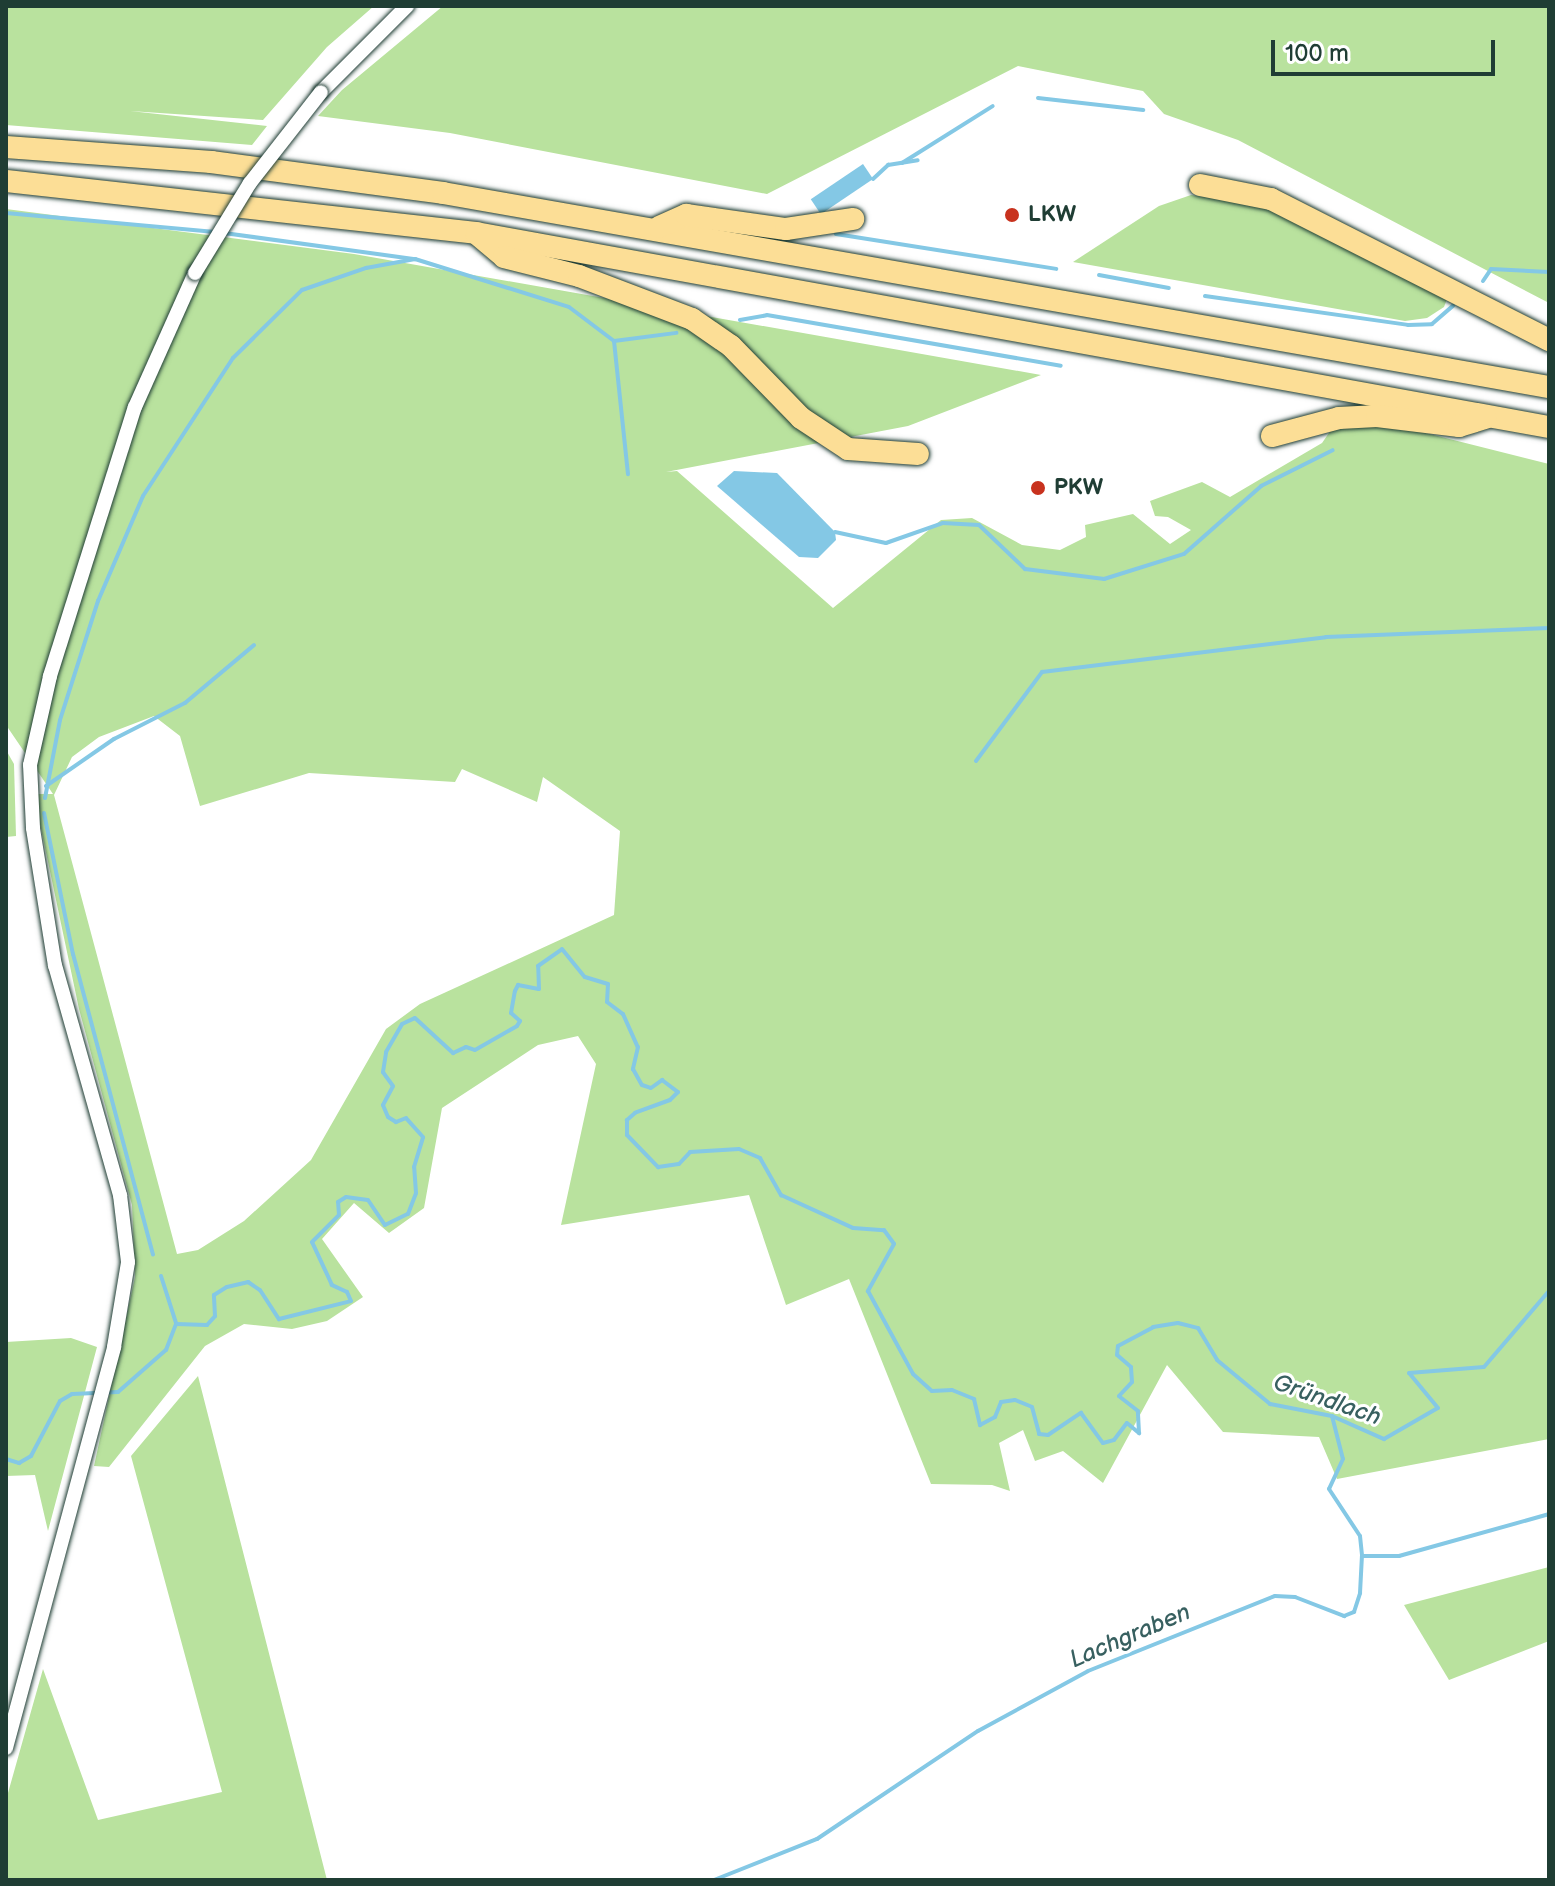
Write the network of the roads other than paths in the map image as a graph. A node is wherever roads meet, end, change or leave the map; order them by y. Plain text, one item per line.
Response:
1 (407, 6) edge
2 (6, 147) edge
3 (6, 181) edge
4 (1200, 185) dead end
5 (853, 219) dead end
6 (659, 227) junction
7 (476, 233) junction
8 (1549, 340) edge
9 (1549, 387) edge
10 (1490, 416) junction
11 (1549, 427) edge
12 (1272, 436) dead end
13 (918, 454) dead end
14 (6, 1748) edge

1 - 14 street, bridge
2 - 6 highway
3 - 7 highway
4 - 8 highway
5 - 6 highway
6 - 9 highway
7 - 10 highway
7 - 13 highway
10 - 11 highway
10 - 12 highway

